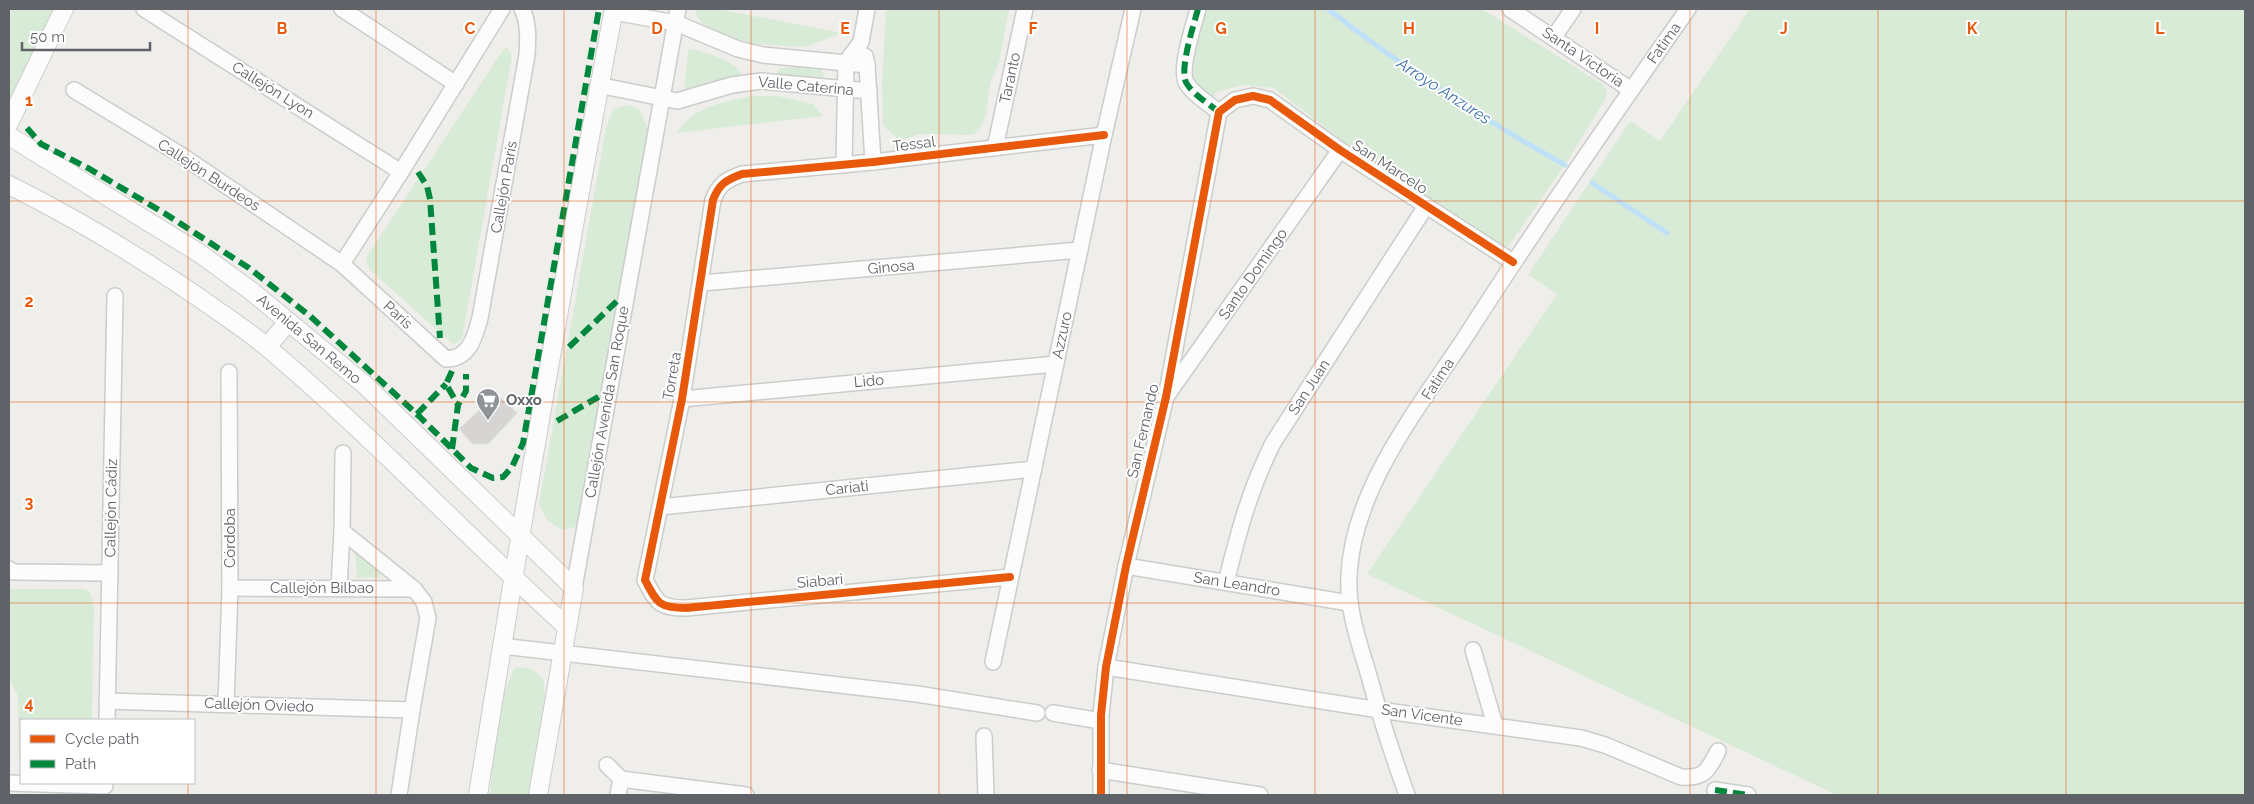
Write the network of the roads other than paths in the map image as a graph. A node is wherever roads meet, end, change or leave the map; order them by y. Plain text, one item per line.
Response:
1 (64, 9) edge
2 (144, 9) edge
3 (342, 9) edge
4 (502, 9) edge
5 (522, 9) edge
6 (867, 9) edge
7 (1025, 9) edge
8 (1133, 9) edge
9 (1198, 9) edge
10 (1510, 9) edge
11 (1573, 9) edge
12 (1688, 9) edge
13 (614, 10) edge
14 (677, 16) edge
15 (1554, 37) junction
16 (861, 42) junction
17 (763, 55) junction
18 (846, 62) junction
19 (868, 65) junction
20 (762, 81) junction
21 (456, 84) junction
22 (598, 85) junction
23 (844, 89) junction
24 (74, 90) dead end
25 (1631, 90) junction
26 (869, 91) junction
27 (660, 99) junction
28 (1219, 112) junction
29 (9, 122) edge
30 (1104, 135) junction
31 (9, 136) edge
32 (995, 148) junction
33 (1340, 150) junction
34 (873, 162) junction
35 (844, 165) junction
36 (402, 172) junction
37 (727, 179) joint
38 (9, 185) edge
39 (1426, 206) junction
40 (1080, 250) junction
41 (1513, 262) junction
42 (342, 264) junction
43 (702, 283) junction
44 (115, 296) dead end
45 (288, 322) junction
46 (267, 347) junction
47 (457, 359) joint
48 (1056, 364) junction
49 (229, 372) dead end
50 (1166, 397) junction
51 (682, 399) junction
52 (343, 453) dead end
53 (1034, 469) junction
54 (660, 507) junction
55 (342, 531) junction
56 (520, 536) junction
57 (1126, 566) junction
58 (9, 570) edge
59 (110, 572) junction
60 (1010, 577) junction
61 (513, 578) junction
62 (645, 580) joint
63 (1226, 582) junction
64 (230, 588) junction
65 (339, 588) junction
66 (574, 588) junction
67 (414, 590) junction
68 (1348, 603) junction
69 (567, 627) junction
70 (502, 646) junction
71 (1473, 650) dead end
72 (562, 653) junction
73 (993, 662) dead end
74 (1106, 668) junction
75 (107, 700) junction
76 (226, 704) junction
77 (412, 710) junction
78 (1379, 710) junction
79 (1037, 713) dead end
80 (1053, 713) dead end
81 (107, 719) edge
82 (1101, 721) junction
83 (1495, 725) junction
84 (984, 736) dead end
85 (1718, 751) dead end
86 (607, 764) dead end
87 (1100, 770) junction
88 (620, 779) junction
89 (28, 784) edge
90 (105, 788) edge
91 (1715, 790) dead end
92 (400, 795) edge
93 (478, 795) edge
94 (538, 795) edge
95 (618, 795) edge
96 (746, 795) edge
97 (986, 795) edge
98 (1101, 795) edge
99 (1260, 795) edge
100 (1407, 795) edge
101 (1748, 795) edge

1 - 29 street
2 - 36 street, Callejón Lyon
3 - 21 street
4 - 21 street
5 - 47 street, Callejón París
6 - 16 street
7 - 32 street, Taranto
8 - 30 street, Azzuro
9 - 28 street
10 - 15 street, Santa Victoria
11 - 15 street
12 - 25 street, Fatima
13 - 14 street, Valle Caterina
13 - 22 street
14 - 17 street, Valle Caterina
14 - 27 street, Callejón Avenida San Roque
15 - 25 street, Santa Victoria
16 - 18 street
16 - 19 street
17 - 18 street, Valle Caterina
17 - 20 street
18 - 19 street, Valle Caterina
18 - 23 street
19 - 26 street
20 - 23 street, Valle Caterina
20 - 27 street, Valle Caterina
21 - 36 street
22 - 27 street, Valle Caterina
22 - 56 street
23 - 26 street, Valle Caterina
23 - 35 street
24 - 42 street, Callejón Burdeos
25 - 41 street, Fatima
26 - 34 street
27 - 66 street, Callejón Avenida San Roque
28 - 33 street, San Marcelo
28 - 50 street, San Fernando
30 - 32 street, Tessal
30 - 40 street, Azzuro
31 - 45 street, Avenida San Remo
32 - 34 street, Tessal
33 - 39 street, San Marcelo
33 - 50 street, Santo Domingo
34 - 35 street, Tessal
35 - 37 street, Tessal
36 - 42 street
37 - 43 street, Torreta
38 - 46 street
39 - 41 street, San Marcelo
39 - 63 street, San Juan
40 - 43 street, Ginosa
40 - 48 street, Azzuro
41 - 68 street, Fatima
42 - 47 street, París
43 - 51 street, Torreta
44 - 59 street, Callejón Cádiz
45 - 46 street
45 - 56 street, Avenida San Remo
46 - 61 street
48 - 51 street, Lido
48 - 53 street, Azzuro
49 - 64 street, Córdoba
50 - 57 street, San Fernando
51 - 54 street, Torreta
52 - 55 street
53 - 54 street, Cariati
53 - 60 street, Azzuro
54 - 62 street, Torreta
55 - 65 street
55 - 67 street
56 - 61 street
56 - 66 street, Avenida San Remo
57 - 63 street, San Leandro
57 - 74 street, San Fernando
58 - 59 street
59 - 75 street, Callejón Cádiz
60 - 62 street, Siabari
60 - 73 street, Azzuro
61 - 69 street
61 - 70 street
63 - 68 street, San Leandro
64 - 65 street, Callejón Bilbao
64 - 76 street, Córdoba
65 - 67 street, Callejón Bilbao
66 - 69 street, Callejón Avenida San Roque
67 - 77 street
68 - 78 street, Fatima
69 - 72 street, Callejón Avenida San Roque
70 - 72 street
70 - 93 street
71 - 83 street
72 - 79 street
72 - 94 street, Callejón Avenida San Roque
74 - 78 street, San Vicente
74 - 82 street, San Fernando
75 - 76 street, Callejón Oviedo
75 - 81 street, Callejón Cádiz
76 - 77 street, Callejón Oviedo
77 - 92 street
78 - 83 street, San Vicente
78 - 100 street, Fatima
80 - 82 street
82 - 87 street, San Fernando
83 - 85 street, San Vicente
84 - 97 street
86 - 88 street
87 - 98 street, San Fernando
87 - 99 street
88 - 95 street
88 - 96 street
89 - 90 street
91 - 101 street

